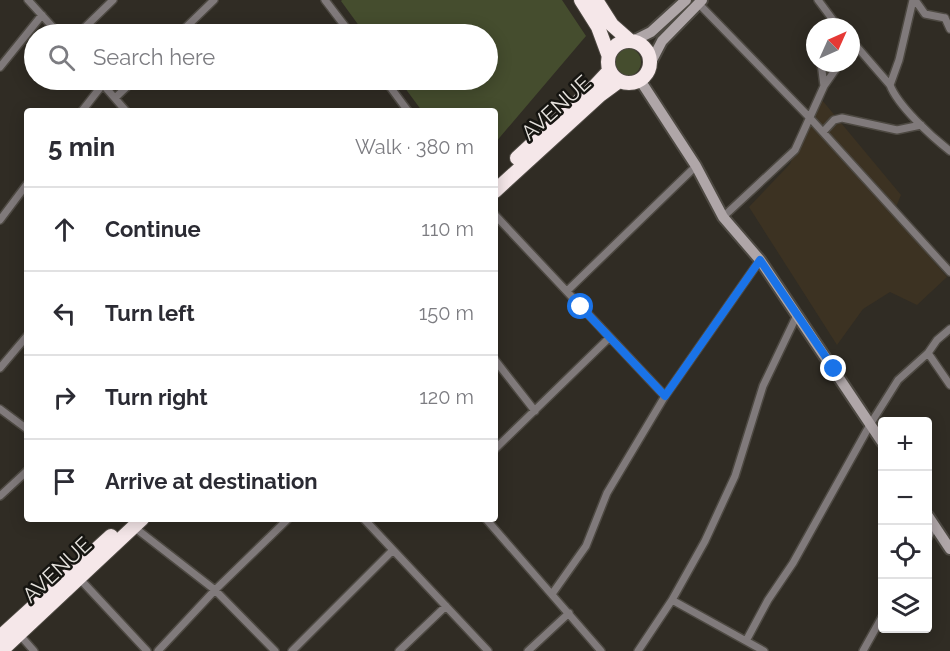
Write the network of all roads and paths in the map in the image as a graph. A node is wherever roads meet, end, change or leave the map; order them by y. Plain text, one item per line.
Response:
1 (28, 0) edge
2 (113, 0) edge
3 (214, 0) edge
4 (581, 0) edge
5 (596, 0) edge
6 (686, 0) edge
7 (818, 0) edge
8 (914, 0) edge
9 (328, 1) edge
10 (700, 2) edge
11 (42, 15) junction
12 (947, 15) edge
13 (828, 18) edge
14 (35, 24) edge
15 (50, 24) edge
16 (88, 24) edge
17 (189, 24) edge
18 (344, 24) edge
19 (950, 29) edge
20 (24, 38) edge
21 (631, 41) junction
22 (860, 52) edge
23 (608, 54) junction
24 (650, 64) junction
25 (0, 68) edge
26 (822, 72) edge
27 (834, 72) edge
28 (614, 76) junction
29 (640, 80) junction
30 (890, 85) junction
31 (824, 86) junction
32 (96, 90) edge
33 (108, 90) edge
34 (123, 90) edge
35 (392, 90) edge
36 (115, 98) junction
37 (84, 108) edge
38 (123, 108) edge
39 (406, 108) edge
40 (810, 118) junction
41 (921, 124) junction
42 (823, 132) junction
43 (950, 151) edge
44 (696, 166) junction
45 (498, 176) edge
46 (24, 188) edge
47 (498, 188) edge
48 (723, 217) junction
49 (498, 218) edge
50 (0, 220) edge
51 (760, 260) junction
52 (950, 272) edge
53 (567, 291) junction
54 (797, 315) junction
55 (950, 329) edge
56 (609, 338) junction
57 (24, 340) edge
58 (928, 353) junction
59 (498, 364) edge
60 (0, 368) edge
61 (950, 385) edge
62 (665, 396) junction
63 (0, 409) edge
64 (536, 411) junction
65 (871, 423) junction
66 (24, 427) edge
67 (878, 435) edge
68 (498, 446) edge
69 (24, 474) edge
70 (0, 496) edge
71 (135, 522) edge
72 (285, 522) edge
73 (367, 522) edge
74 (489, 522) edge
75 (932, 523) edge
76 (934, 526) junction
77 (932, 529) edge
78 (950, 549) edge
79 (393, 550) junction
80 (79, 578) junction
81 (215, 590) junction
82 (552, 594) junction
83 (672, 600) junction
84 (446, 606) junction
85 (569, 613) junction
86 (878, 624) edge
87 (19, 634) junction
88 (0, 637) edge
89 (746, 641) junction
90 (1, 651) edge
91 (34, 651) edge
92 (147, 651) edge
93 (158, 651) edge
94 (275, 651) edge
95 (292, 651) edge
96 (399, 651) edge
97 (488, 651) edge
98 (528, 651) edge
99 (601, 651) edge
100 (638, 651) edge
101 (764, 651) edge
102 (863, 651) edge

1 - 11 street
2 - 16 street
3 - 17 street
4 - 23 highway
5 - 21 highway
6 - 21 street
7 - 13 street
8 - 12 street
8 - 30 street
9 - 18 street
10 - 24 street
10 - 40 street
11 - 14 street
11 - 15 street
12 - 19 street
20 - 25 street
21 - 23 highway
21 - 24 highway
22 - 30 street
23 - 28 highway
24 - 29 highway
26 - 31 street
27 - 31 street
28 - 29 highway
28 - 45 highway
28 - 47 highway, AVENUE
29 - 44 street
30 - 41 street
31 - 40 street
32 - 37 street
33 - 36 street
34 - 36 street
35 - 39 street
36 - 38 street
40 - 42 street
40 - 48 street
41 - 42 street
41 - 43 street
42 - 52 street
44 - 48 street
44 - 53 street
46 - 50 street
48 - 51 street
49 - 53 street
51 - 54 street
51 - 62 street
53 - 56 street
54 - 65 street
54 - 83 street
55 - 58 street
56 - 62 street
56 - 64 street
57 - 60 street
58 - 61 street
58 - 65 street
59 - 64 street
62 - 82 street
63 - 66 street
64 - 68 street
65 - 67 street
65 - 89 street
69 - 70 street
71 - 80 highway, AVENUE
71 - 81 street
71 - 88 highway
72 - 81 street
73 - 79 street
74 - 82 street
75 - 76 street
76 - 77 street
76 - 78 street
79 - 84 street
79 - 95 street
80 - 87 highway, AVENUE
80 - 92 street
81 - 93 street
81 - 94 street
82 - 85 street
83 - 89 street
83 - 100 street
84 - 96 street
84 - 97 street
85 - 98 street
85 - 99 street
86 - 102 street
87 - 90 highway, AVENUE
87 - 91 street
89 - 101 street

